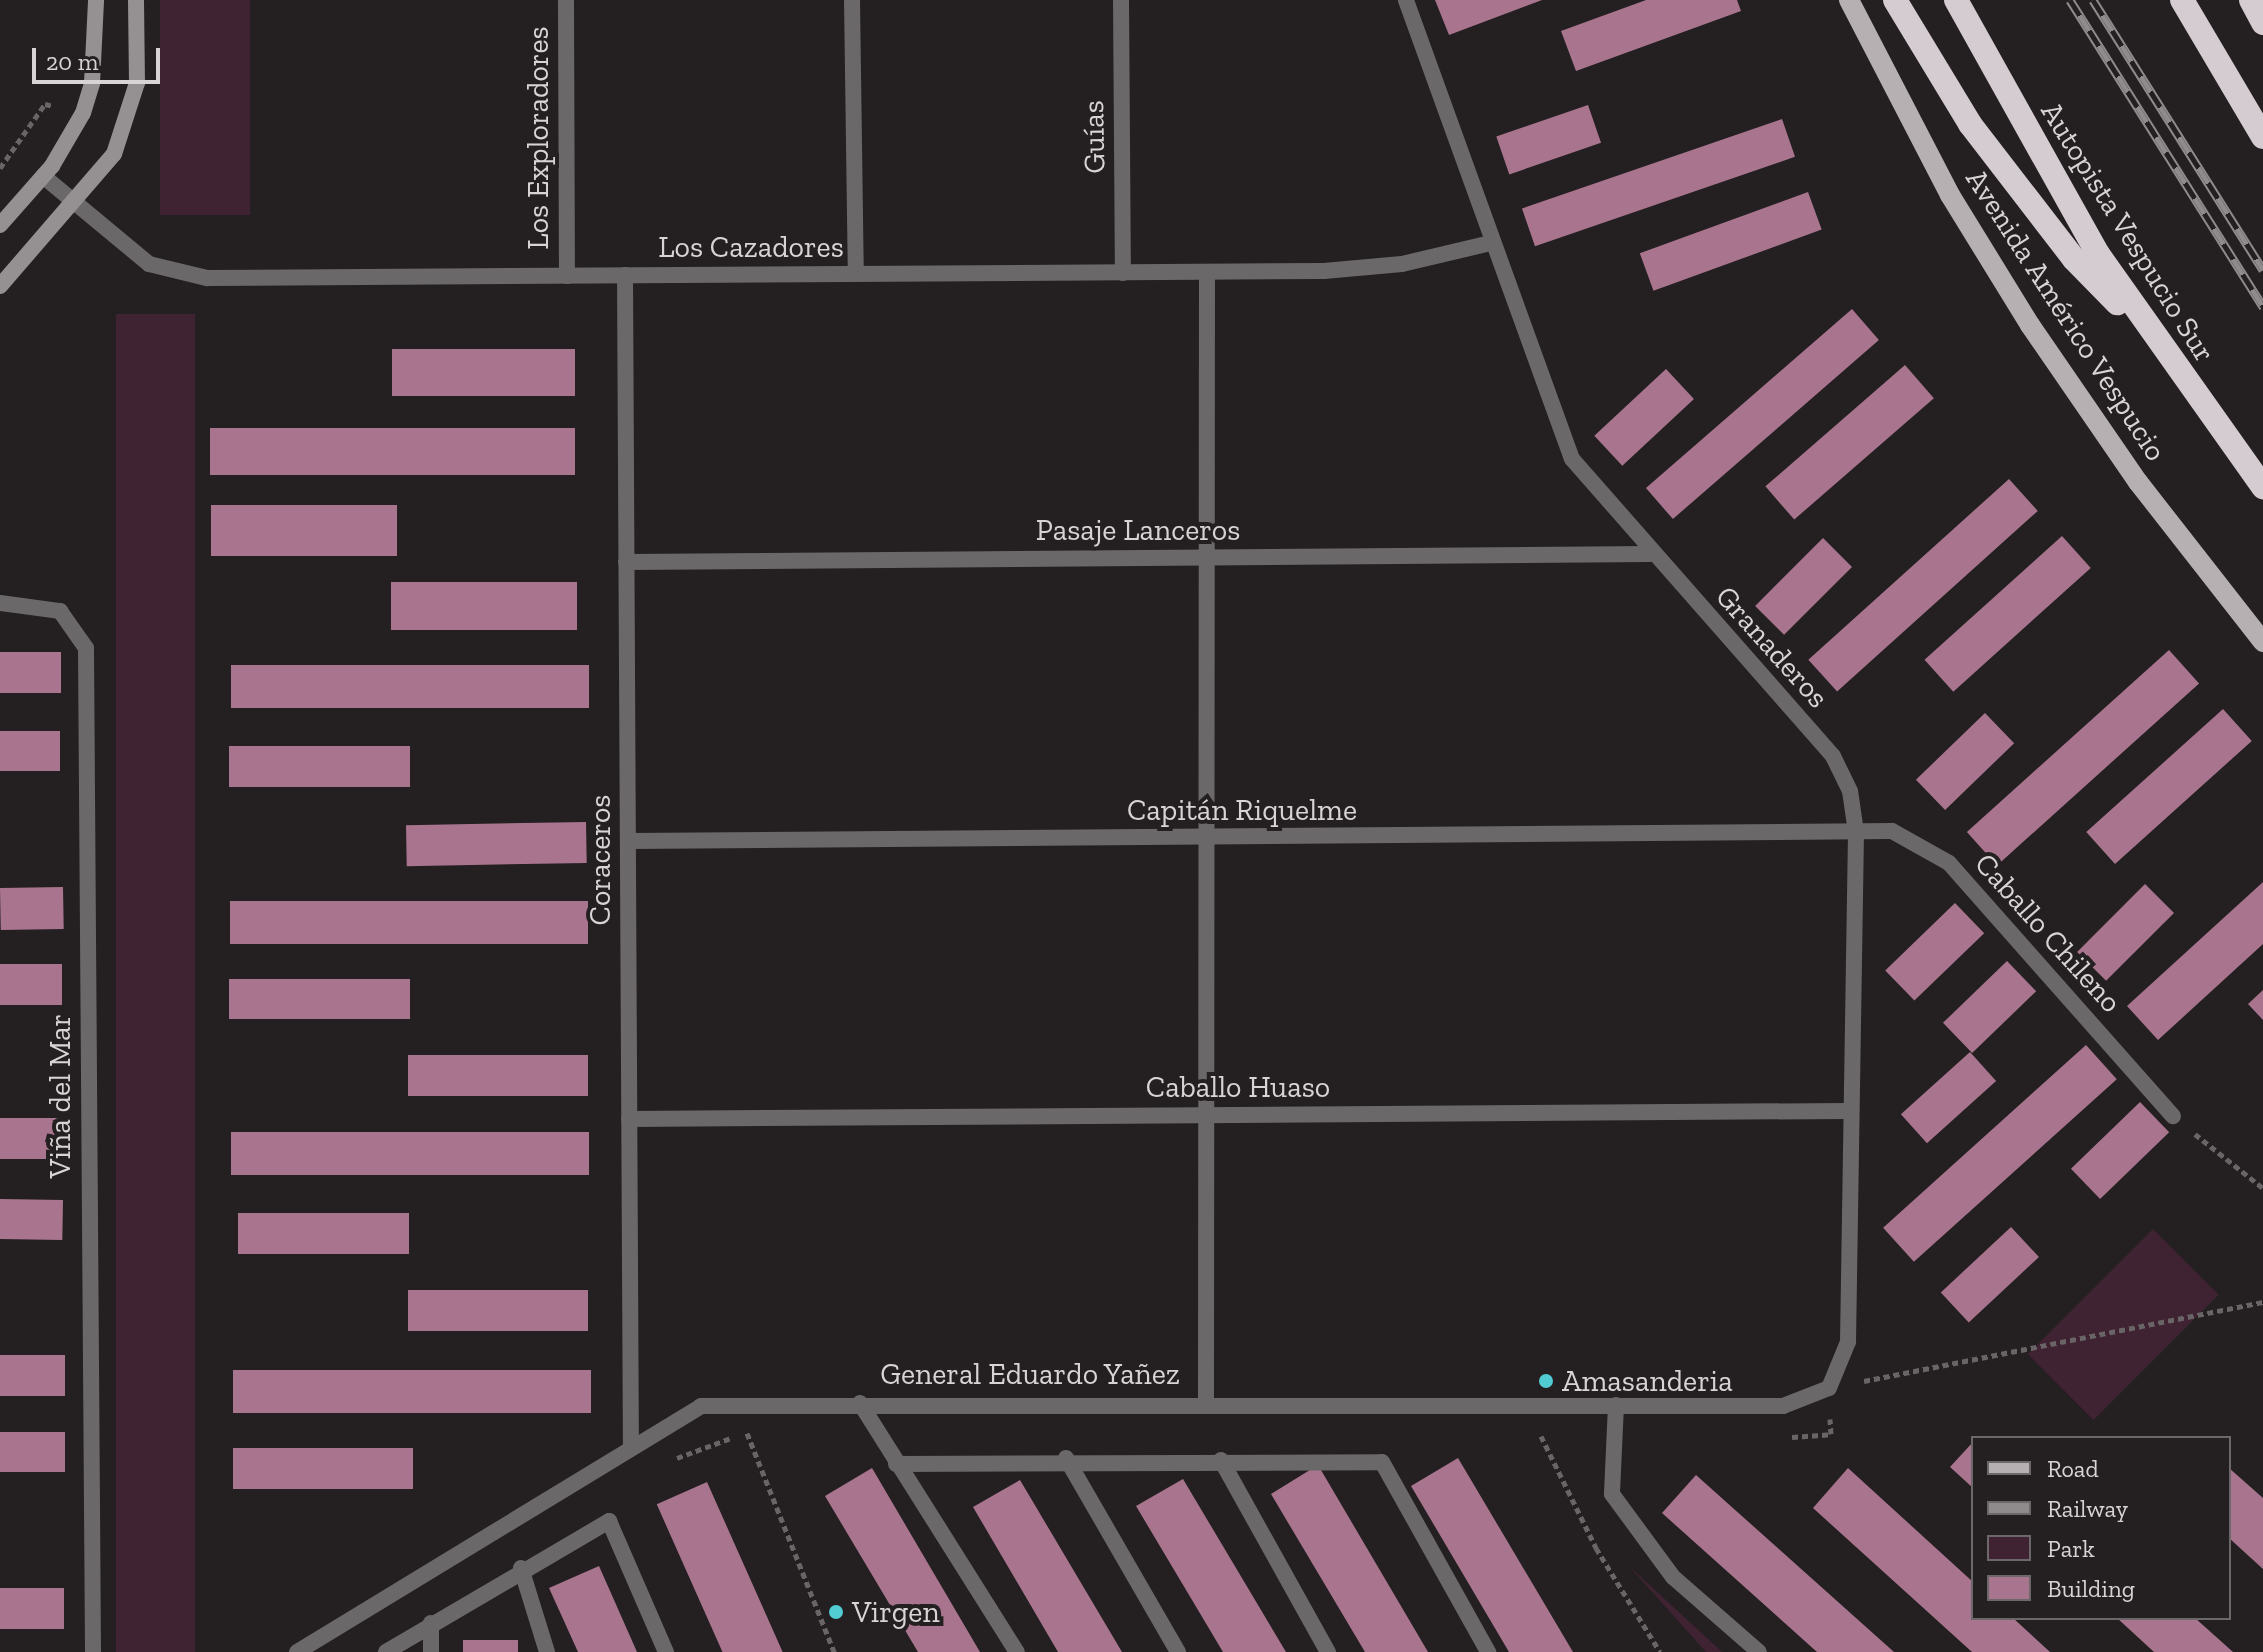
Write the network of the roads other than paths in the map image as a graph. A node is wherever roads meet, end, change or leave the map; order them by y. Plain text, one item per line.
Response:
1 (96, 0) edge
2 (136, 0) edge
3 (566, 0) edge
4 (852, 0) edge
5 (1121, 0) edge
6 (1406, 0) edge
7 (1849, 0) edge
8 (1895, 0) edge
9 (1956, 0) edge
10 (2182, 0) edge
11 (2251, 0) edge
12 (2263, 23) edge
13 (2263, 137) edge
14 (43, 176) junction
15 (76, 204) junction
16 (0, 225) edge
17 (1491, 243) junction
18 (1207, 272) junction
19 (1123, 273) junction
20 (856, 274) junction
21 (625, 275) junction
22 (567, 276) junction
23 (0, 286) edge
24 (2153, 338) junction
25 (2263, 487) edge
26 (1650, 554) junction
27 (1207, 558) junction
28 (626, 562) junction
29 (0, 603) edge
30 (2263, 642) edge
31 (1856, 832) junction
32 (1207, 839) junction
33 (628, 841) junction
34 (1848, 1111) junction
35 (1206, 1115) junction
36 (2173, 1116) road end
37 (629, 1119) junction
38 (1829, 1388) joint
39 (1206, 1402) junction
40 (860, 1403) junction
41 (1616, 1405) junction
42 (631, 1445) junction
43 (1066, 1458) junction
44 (1221, 1460) junction
45 (896, 1464) junction
46 (521, 1568) junction
47 (431, 1623) junction
48 (93, 1652) edge
49 (297, 1652) edge
50 (386, 1652) edge
51 (431, 1652) edge
52 (547, 1652) edge
53 (666, 1652) edge
54 (1017, 1652) edge
55 (1178, 1652) edge
56 (1328, 1652) edge
57 (1488, 1652) edge
58 (1759, 1652) edge

1 - 14 street
2 - 15 street
3 - 22 street, Los Exploradores
4 - 20 street
5 - 19 street, Guías
6 - 17 street, Granaderos
7 - 30 main road, Avenida Américo Vespucio
8 - 24 highway
9 - 24 highway, Autopista Vespucio Sur
10 - 13 highway
11 - 12 highway
14 - 15 street, Los Cazadores
14 - 16 street
15 - 22 street, Los Cazadores
15 - 23 street
17 - 18 street, Los Cazadores
17 - 26 street, Granaderos
18 - 19 street, Los Cazadores
18 - 27 street
19 - 20 street, Los Cazadores
20 - 21 street, Los Cazadores
21 - 22 street, Los Cazadores
21 - 28 street, Coraceros
24 - 25 highway, Autopista Vespucio Sur
26 - 27 street, Pasaje Lanceros
26 - 31 street, Granaderos
27 - 28 street, Pasaje Lanceros
27 - 32 street
28 - 33 street, Coraceros
29 - 48 street, Viña del Mar
31 - 32 street, Capitán Riquelme
31 - 34 street, Granaderos
31 - 36 street, Caballo Chileno
32 - 33 street, Capitán Riquelme
32 - 35 street
33 - 37 street, Coraceros
34 - 35 street, Caballo Huaso
34 - 38 street, Granaderos
35 - 37 street, Caballo Huaso
35 - 39 street
37 - 42 street, Coraceros
38 - 41 street, General Eduardo Yañez
39 - 40 street, General Eduardo Yañez
39 - 41 street, General Eduardo Yañez
40 - 42 street, General Eduardo Yañez
40 - 45 street
41 - 58 street
42 - 49 street, General Eduardo Yañez
43 - 44 street
43 - 45 street
43 - 55 street
44 - 56 street
44 - 57 street
45 - 54 street
46 - 47 street
46 - 52 street
46 - 53 street
47 - 50 street
47 - 51 street

